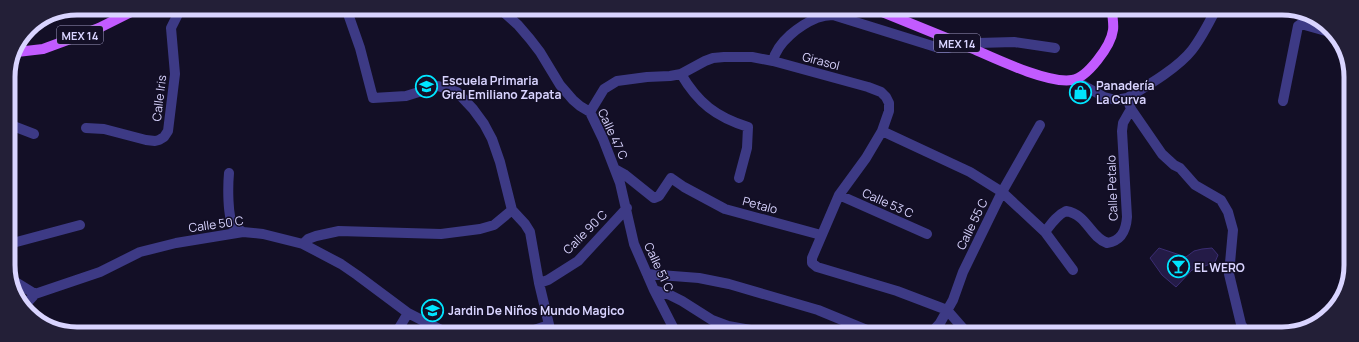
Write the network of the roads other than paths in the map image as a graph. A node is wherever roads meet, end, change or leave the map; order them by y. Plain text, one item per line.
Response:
1 (125, 15) edge
2 (178, 15) edge
3 (348, 15) edge
4 (507, 15) edge
5 (890, 15) edge
6 (1112, 15) edge
7 (1213, 15) edge
8 (1322, 30) edge
9 (960, 44) junction
10 (1055, 48) dead end
11 (20, 52) edge
12 (773, 61) junction
13 (681, 74) junction
14 (1074, 80) junction
15 (1127, 98) junction
16 (1283, 101) dead end
17 (1131, 109) junction
18 (590, 112) junction
19 (1040, 125) dead end
20 (15, 127) edge
21 (86, 128) dead end
22 (882, 131) junction
23 (34, 134) dead end
24 (615, 169) junction
25 (229, 173) dead end
26 (739, 178) dead end
27 (1002, 192) junction
28 (839, 196) junction
29 (627, 208) junction
30 (512, 210) junction
31 (80, 225) dead end
32 (243, 232) junction
33 (1045, 232) junction
34 (927, 234) dead end
35 (821, 235) junction
36 (15, 242) edge
37 (303, 244) junction
38 (1073, 270) dead end
39 (647, 274) junction
40 (18, 283) edge
41 (539, 284) junction
42 (654, 290) junction
43 (36, 294) junction
44 (28, 302) edge
45 (947, 310) junction
46 (408, 313) junction
47 (400, 327) edge
48 (435, 327) edge
49 (550, 327) edge
50 (673, 327) edge
51 (734, 327) edge
52 (859, 327) edge
53 (936, 327) edge
54 (962, 327) edge
55 (1242, 327) edge

1 - 11 main road, MEX 14
2 - 21 street, Calle Iris
3 - 30 street
4 - 18 street, Calle 47 C
5 - 9 main road, MEX 14
6 - 14 main road
7 - 15 street
8 - 16 street
9 - 10 street
9 - 12 street
9 - 14 main road, MEX 14
12 - 13 street
12 - 22 street, Girasol
13 - 18 street
13 - 26 street
14 - 15 street
15 - 17 street
17 - 33 street, Calle Petalo
17 - 55 street
18 - 24 street, Calle 47 C
19 - 27 street, Calle 55 C
20 - 23 street
22 - 27 street
22 - 28 street, Girasol
24 - 29 street, Calle 47 C
24 - 35 street, Petalo
25 - 32 street
27 - 33 street
27 - 45 street, Calle 55 C
28 - 34 street, Calle 53 C
28 - 35 street, Girasol
29 - 39 street, Calle 51 C
29 - 41 street, Calle 90 C
30 - 37 street
30 - 41 street
31 - 36 street
32 - 37 street, Calle 50 C
32 - 43 street, Calle 50 C
33 - 38 street
35 - 45 street, Girasol
37 - 46 street, Calle 50 C
39 - 42 street, Calle 51 C
39 - 52 street
40 - 43 street
41 - 49 street
42 - 50 street, Calle 51 C
42 - 51 street
43 - 44 street, Calle 50 C
45 - 53 street, Calle 55 C
45 - 54 street
46 - 47 street
46 - 48 street, Calle 50 C

